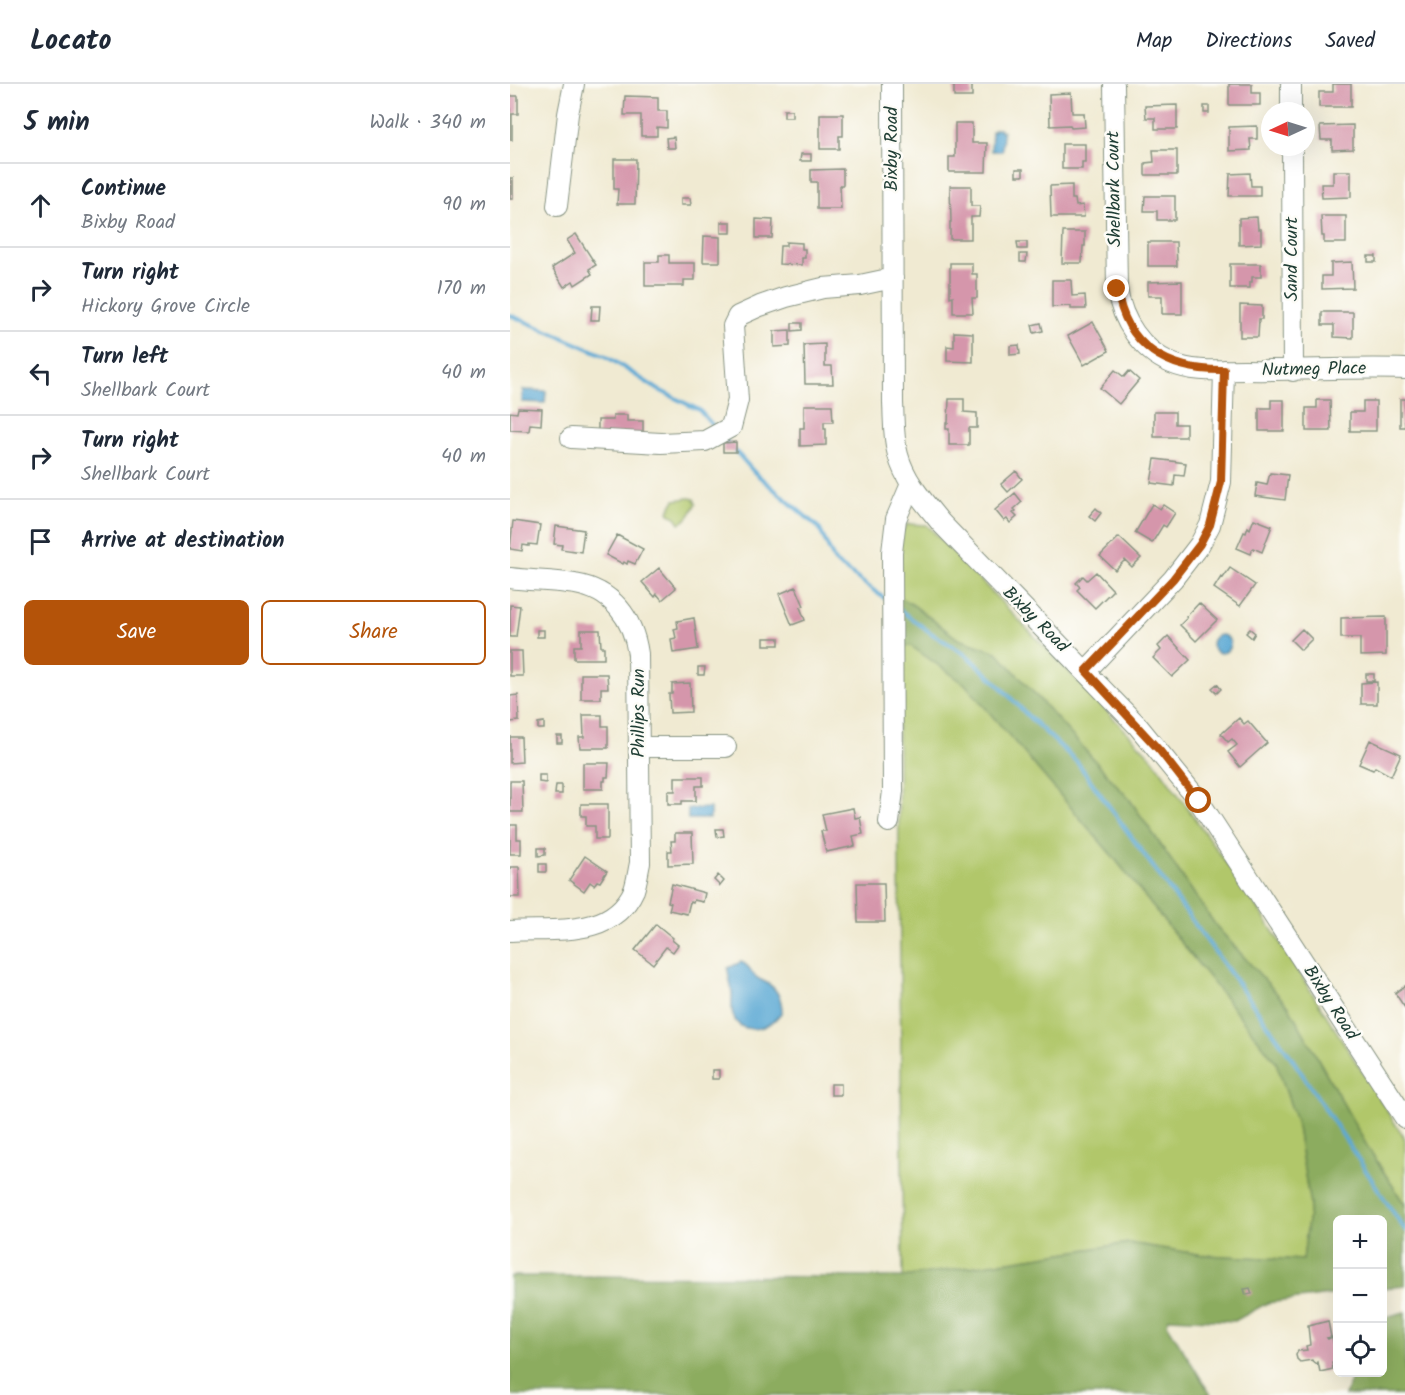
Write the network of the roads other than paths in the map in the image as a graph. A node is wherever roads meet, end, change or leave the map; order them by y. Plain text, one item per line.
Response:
1 (574, 84) edge
2 (892, 84) edge
3 (1114, 84) edge
4 (1291, 84) edge
5 (1291, 102) edge
6 (1292, 156) edge
7 (557, 206) dead end
8 (893, 278) junction
9 (1405, 369) edge
10 (1224, 370) junction
11 (1293, 371) junction
12 (571, 438) dead end
13 (911, 484) junction
14 (510, 578) edge
15 (1086, 671) junction
16 (639, 747) junction
17 (726, 747) dead end
18 (889, 822) dead end
19 (510, 931) edge
20 (1405, 1118) edge

1 - 7 street
2 - 8 street, Bixby Road
3 - 10 street, Shellbark Court
4 - 5 street
6 - 11 street, Sand Court
8 - 12 street
8 - 13 street, Bixby Road
9 - 11 street, Nutmeg Place
10 - 11 street, Nutmeg Place
10 - 15 street
13 - 15 street, Bixby Road
13 - 18 street
14 - 16 street, Phillips Run
15 - 20 street, Bixby Road
16 - 17 street
16 - 19 street, Phillips Run

